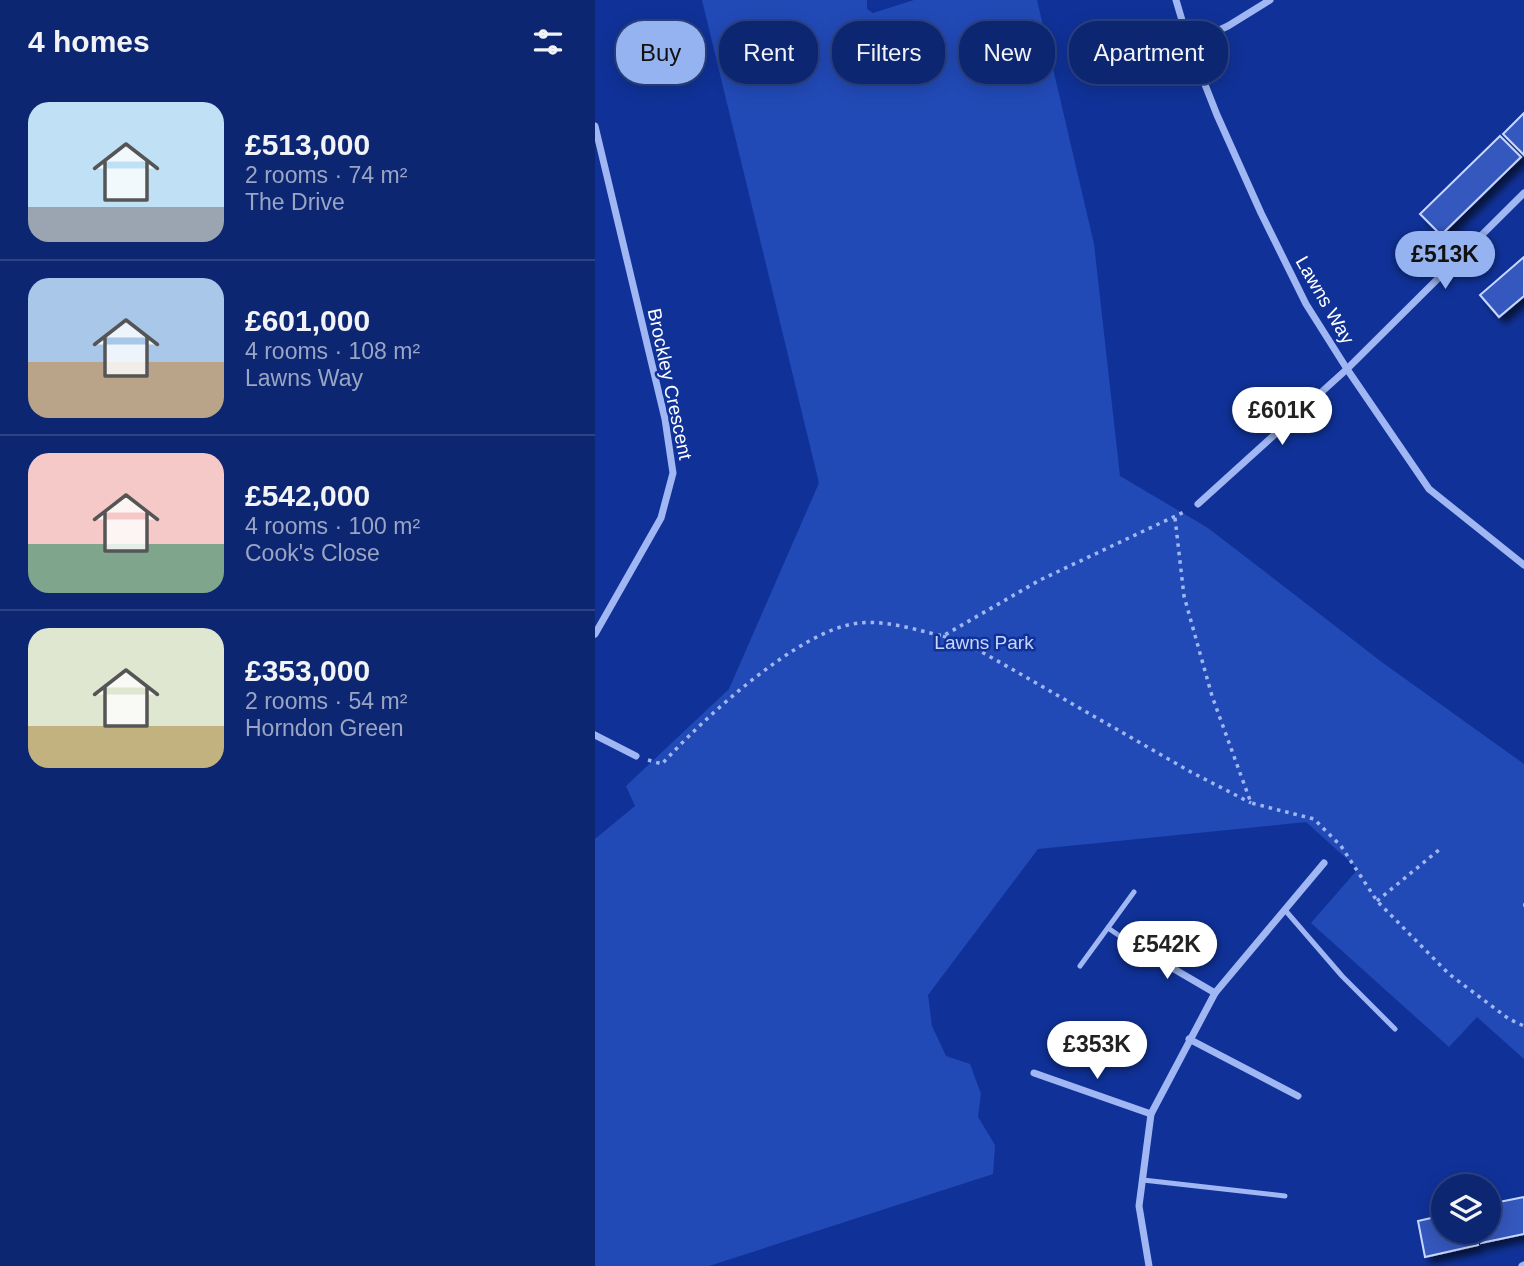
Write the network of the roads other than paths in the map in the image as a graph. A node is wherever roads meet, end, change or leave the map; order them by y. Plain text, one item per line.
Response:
1 (1176, 0) edge
2 (1270, 0) edge
3 (1182, 21) edge
4 (1228, 26) edge
5 (1205, 84) edge
6 (595, 126) edge
7 (1524, 193) edge
8 (1347, 369) junction
9 (1198, 504) dead end
10 (1524, 565) edge
11 (595, 634) edge
12 (595, 735) edge
13 (636, 756) road end
14 (1324, 863) dead end
15 (1134, 892) dead end
16 (1285, 910) junction
17 (1108, 928) junction
18 (1133, 945) joint
19 (1080, 966) dead end
20 (1215, 993) junction
21 (1395, 1029) dead end
22 (1189, 1039) junction
23 (1034, 1073) dead end
24 (1298, 1096) dead end
25 (1151, 1114) junction
26 (1143, 1180) junction
27 (1285, 1196) dead end
28 (1149, 1266) edge

1 - 3 street, Lawns Way
2 - 4 street
5 - 8 street, Lawns Way
6 - 11 street, Brockley Crescent
7 - 8 street
8 - 9 street
8 - 10 street, Lawns Way
12 - 13 street
14 - 16 street
15 - 17 lane
16 - 20 street
16 - 21 lane
17 - 18 lane
17 - 19 lane
18 - 20 street
20 - 22 street
22 - 24 street
22 - 25 street
23 - 25 street
25 - 26 street
26 - 27 lane
26 - 28 street

